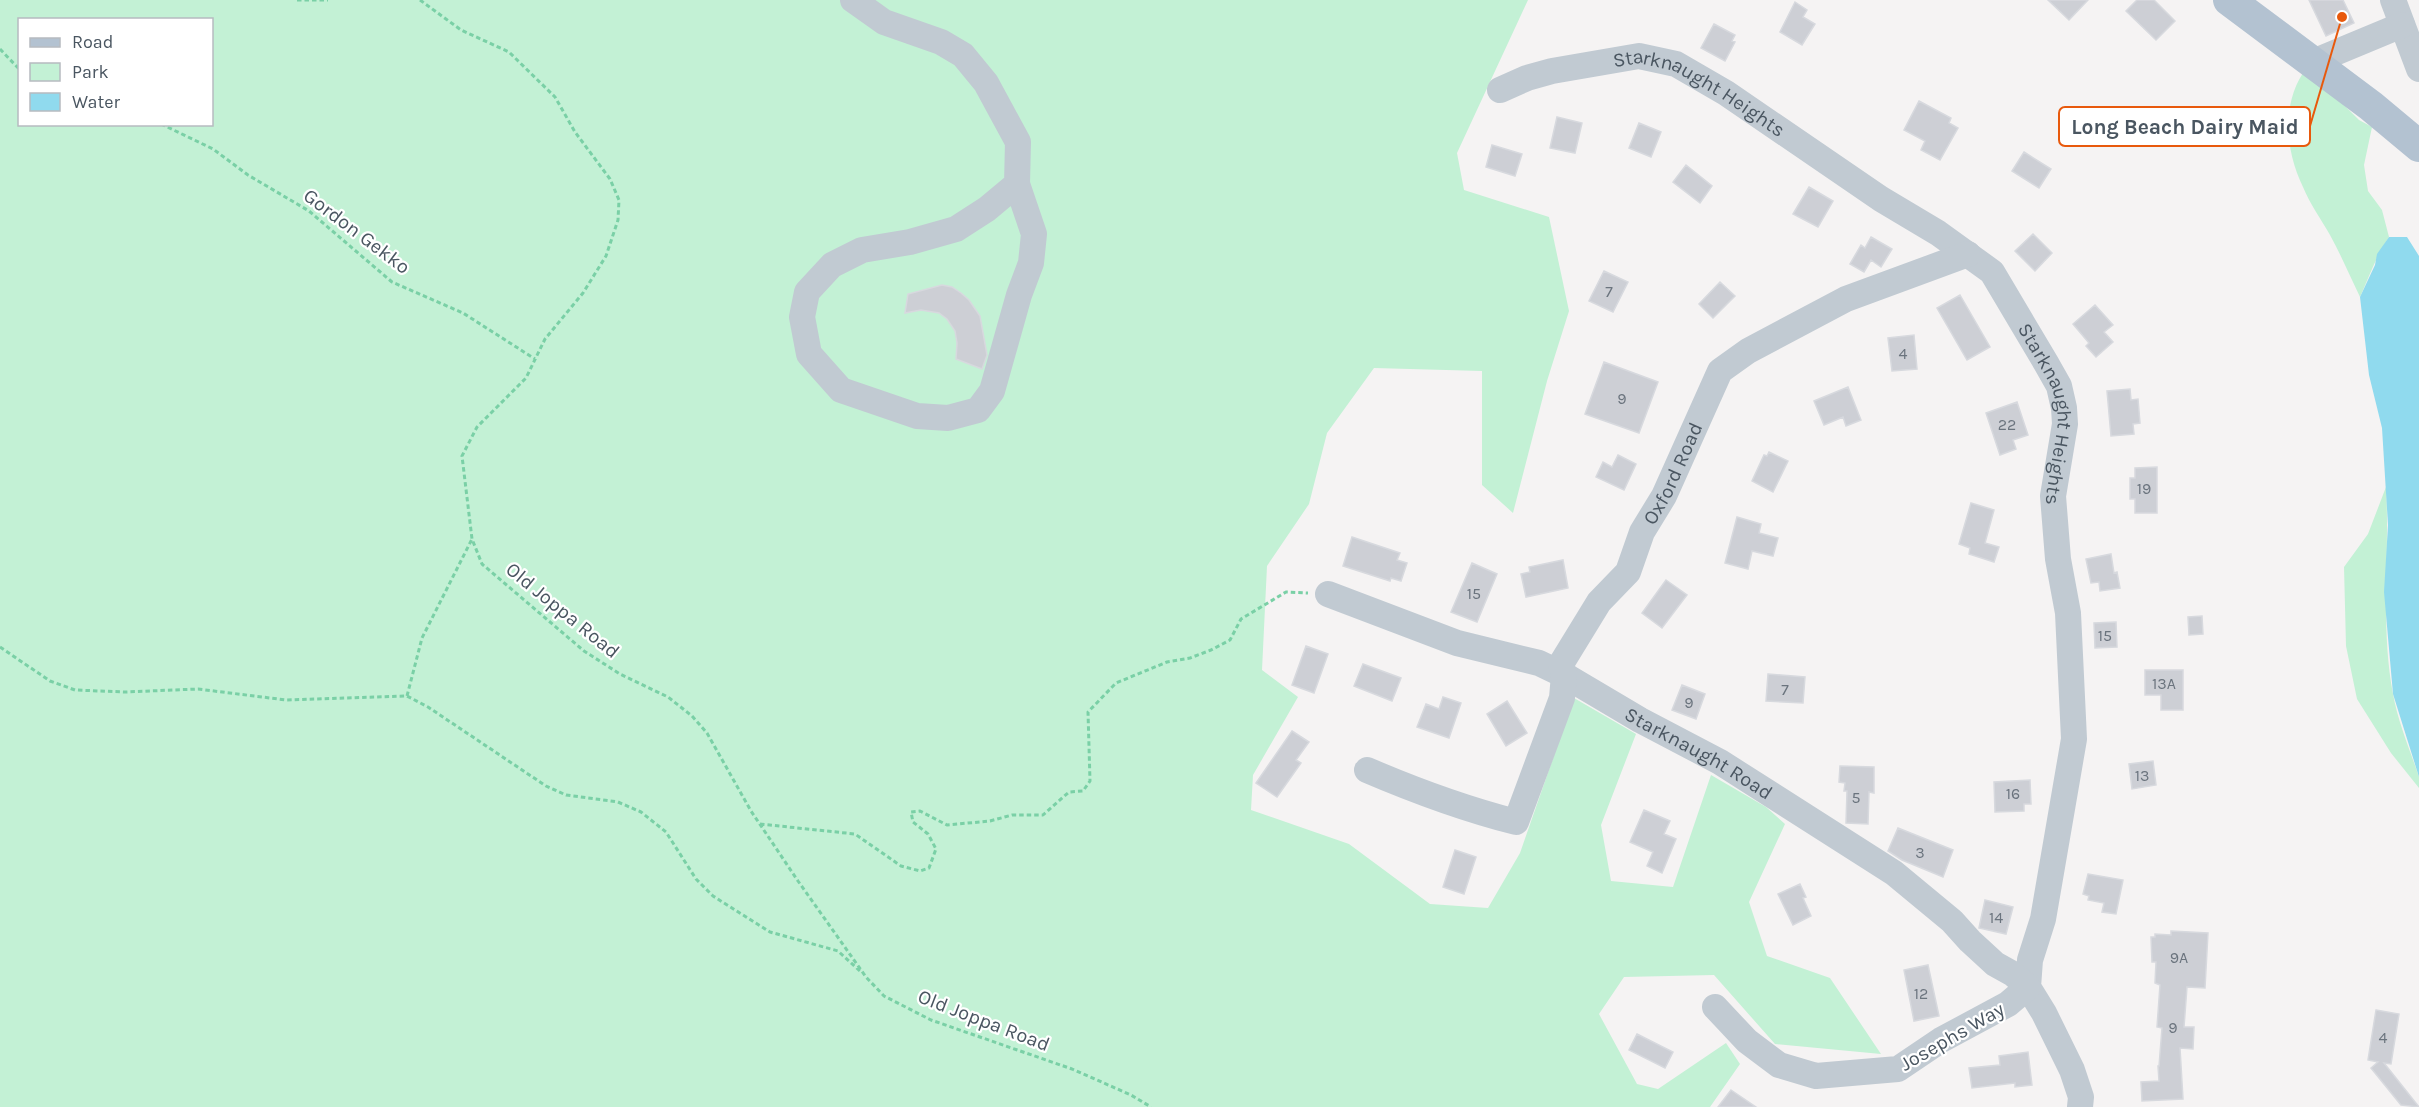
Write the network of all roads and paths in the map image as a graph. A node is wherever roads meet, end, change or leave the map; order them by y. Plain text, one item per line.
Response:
1 (297, 0) edge
2 (328, 0) edge
3 (420, 0) edge
4 (853, 0) edge
5 (2229, 0) edge
6 (2393, 0) edge
7 (2402, 25) junction
8 (0, 49) edge
9 (2313, 62) junction
10 (18, 68) edge
11 (2419, 69) edge
12 (1500, 90) dead end
13 (166, 126) edge
14 (2419, 146) edge
15 (1017, 184) junction
16 (1968, 254) junction
17 (535, 359) junction
18 (472, 539) junction
19 (1328, 594) joint
20 (0, 646) edge
21 (1564, 675) junction
22 (406, 696) junction
23 (1367, 770) dead end
24 (759, 824) junction
25 (866, 977) junction
26 (2028, 987) junction
27 (1715, 1007) dead end
28 (1151, 1107) edge
29 (2080, 1107) edge

1 - 2 path
3 - 17 path, Old Joppa Road
4 - 15 street
5 - 9 main road
6 - 7 street
7 - 9 street
7 - 11 street
8 - 10 path
9 - 14 main road
12 - 16 street, Starknaught Heights
13 - 17 path, Gordon Gekko
15 - 15 street
16 - 21 street, Oxford Road
16 - 26 street, Starknaught Heights
17 - 18 path, Old Joppa Road
18 - 22 path
18 - 24 path, Old Joppa Road
19 - 21 street, Starknaught Road
19 - 24 path
20 - 22 path
21 - 23 street, Oxford Road
21 - 26 street, Starknaught Road
22 - 25 path
24 - 25 path, Old Joppa Road
25 - 28 path, Old Joppa Road
26 - 27 street, Josephs Way
26 - 29 street

